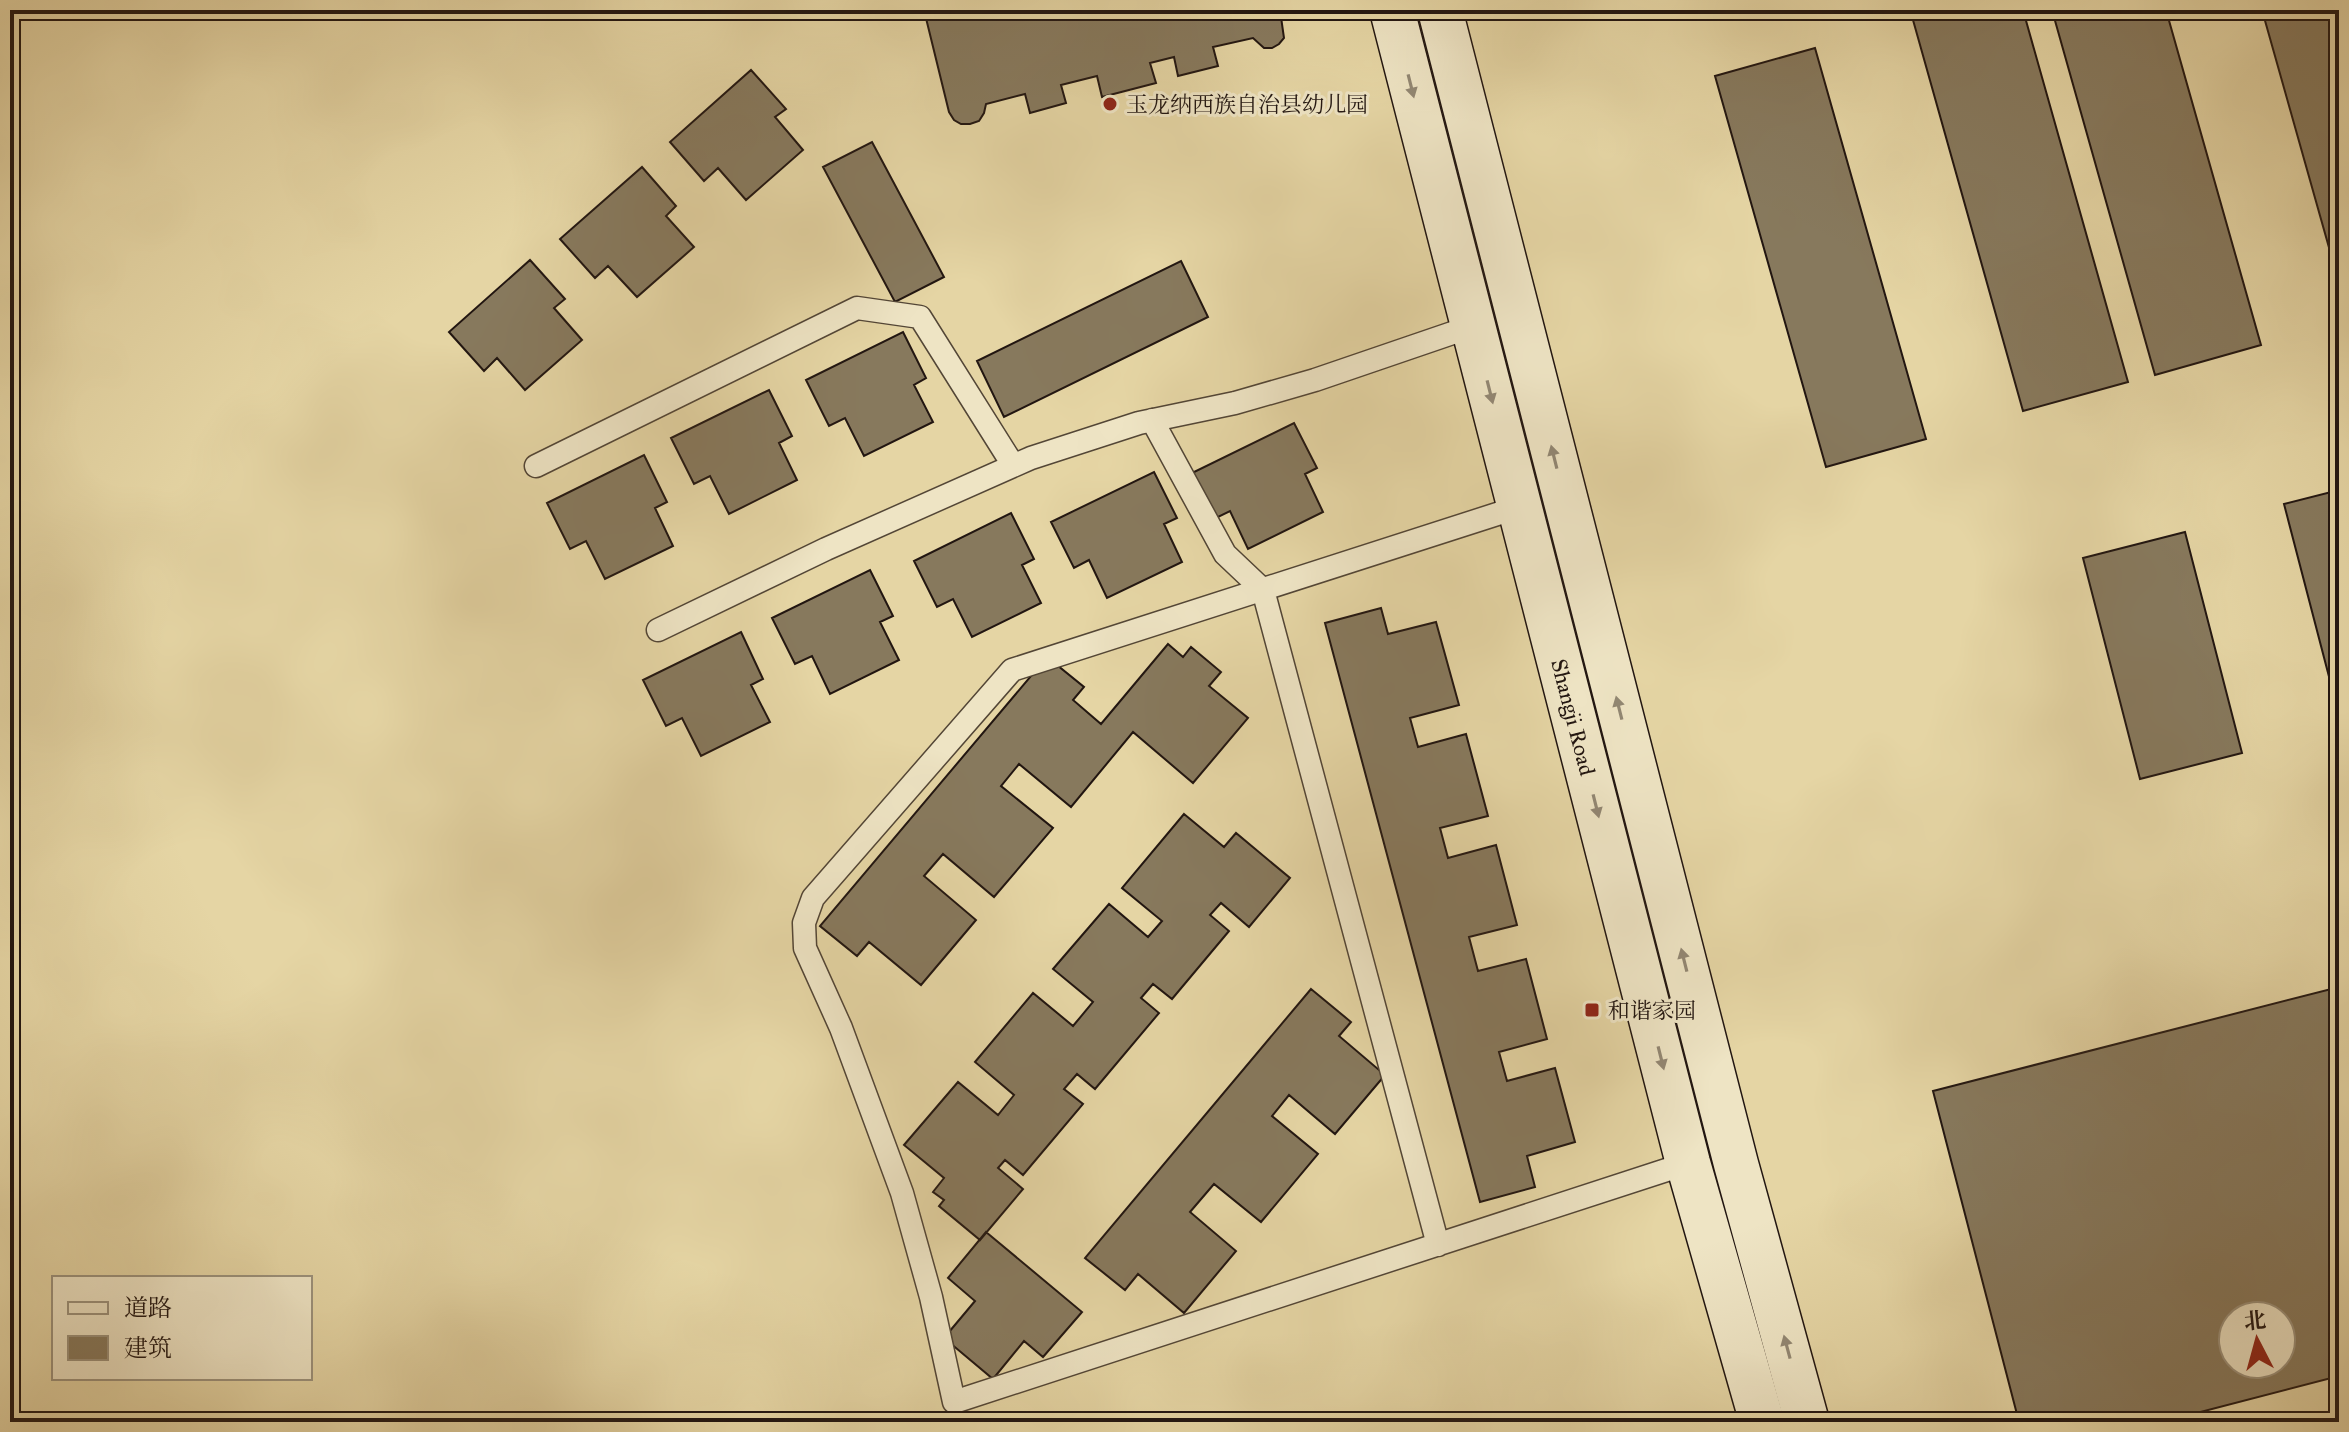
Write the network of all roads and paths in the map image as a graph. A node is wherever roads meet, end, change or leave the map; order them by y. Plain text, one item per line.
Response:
1 (1392, 10) edge
2 (1440, 10) edge
3 (1473, 326) junction
4 (1152, 420) junction
5 (1013, 465) junction
6 (536, 466) dead end
7 (1519, 507) junction
8 (1263, 590) junction
9 (658, 630) dead end
10 (1688, 1163) junction
11 (1438, 1245) junction
12 (1762, 1422) edge
13 (1807, 1422) edge

1 -> 3 main road, Shangji Road
13 -> 2 main road
3 - 4 lane
3 -> 7 main road, Shangji Road
4 - 5 lane
4 - 8 lane
5 - 6 lane
5 - 9 lane
7 - 8 lane
7 -> 10 main road, Shangji Road
8 - 11 lane
8 - 11 lane
10 - 11 lane
10 - 12 main road, Shangji Road

